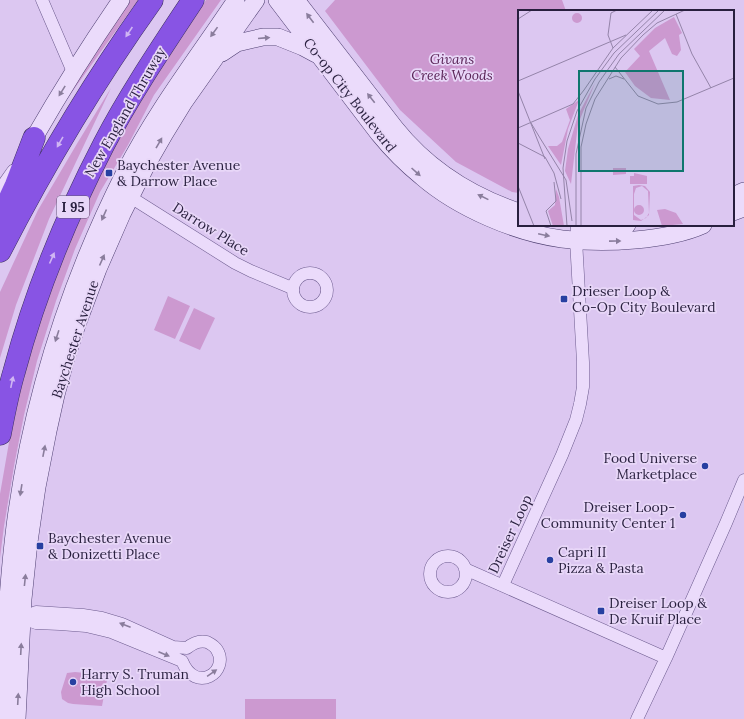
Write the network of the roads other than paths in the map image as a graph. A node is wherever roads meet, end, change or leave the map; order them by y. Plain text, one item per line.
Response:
1 (42, 0) edge
2 (121, 0) edge
3 (152, 0) edge
4 (193, 0) edge
5 (236, 0) edge
6 (256, 0) edge
7 (277, 0) edge
8 (296, 0) edge
9 (320, 56) junction
10 (216, 57) junction
11 (74, 72) junction
12 (34, 138) junction
13 (401, 148) junction
14 (744, 191) edge
15 (0, 192) edge
16 (123, 193) junction
17 (734, 196) edge
18 (744, 208) edge
19 (518, 212) edge
20 (734, 212) edge
21 (0, 220) edge
22 (700, 226) edge
23 (577, 232) edge
24 (0, 251) edge
25 (292, 288) dead end
26 (0, 434) edge
27 (744, 480) edge
28 (739, 506) edge
29 (465, 568) dead end
30 (503, 585) junction
31 (14, 617) junction
32 (666, 658) junction
33 (643, 707) junction
34 (2, 719) edge
35 (17, 719) edge
36 (637, 719) edge
37 (641, 719) edge

1 - 11 street
2 - 11 main road
3 -> 24 highway
26 -> 4 highway, New England Thruway / I 95
5 -> 16 main road, Baychester Avenue
6 - 10 main road, Baychester Avenue
7 - 9 main road, Co-op City Boulevard
13 -> 8 main road, Co-op City Boulevard
10 -> 9 main road
9 - 13 main road, Co-op City Boulevard
16 -> 10 main road, Baychester Avenue
11 -> 12 main road
12 - 15 street
12 - 21 highway
19 -> 13 main road, Co-op City Boulevard
13 -> 23 main road, Co-op City Boulevard
14 - 17 main road
16 - 25 street, Darrow Place
16 - 31 main road, Baychester Avenue
18 - 20 main road
23 -> 22 main road, Co-op City Boulevard
23 - 30 street, Dreiser Loop
27 - 28 street
28 - 32 street
29 - 30 street
30 - 32 street, Dreiser Loop
31 -> 31 street
31 - 34 main road, Baychester Avenue
35 -> 31 main road, Baychester Avenue
32 - 33 street
33 - 36 street
33 - 37 street

